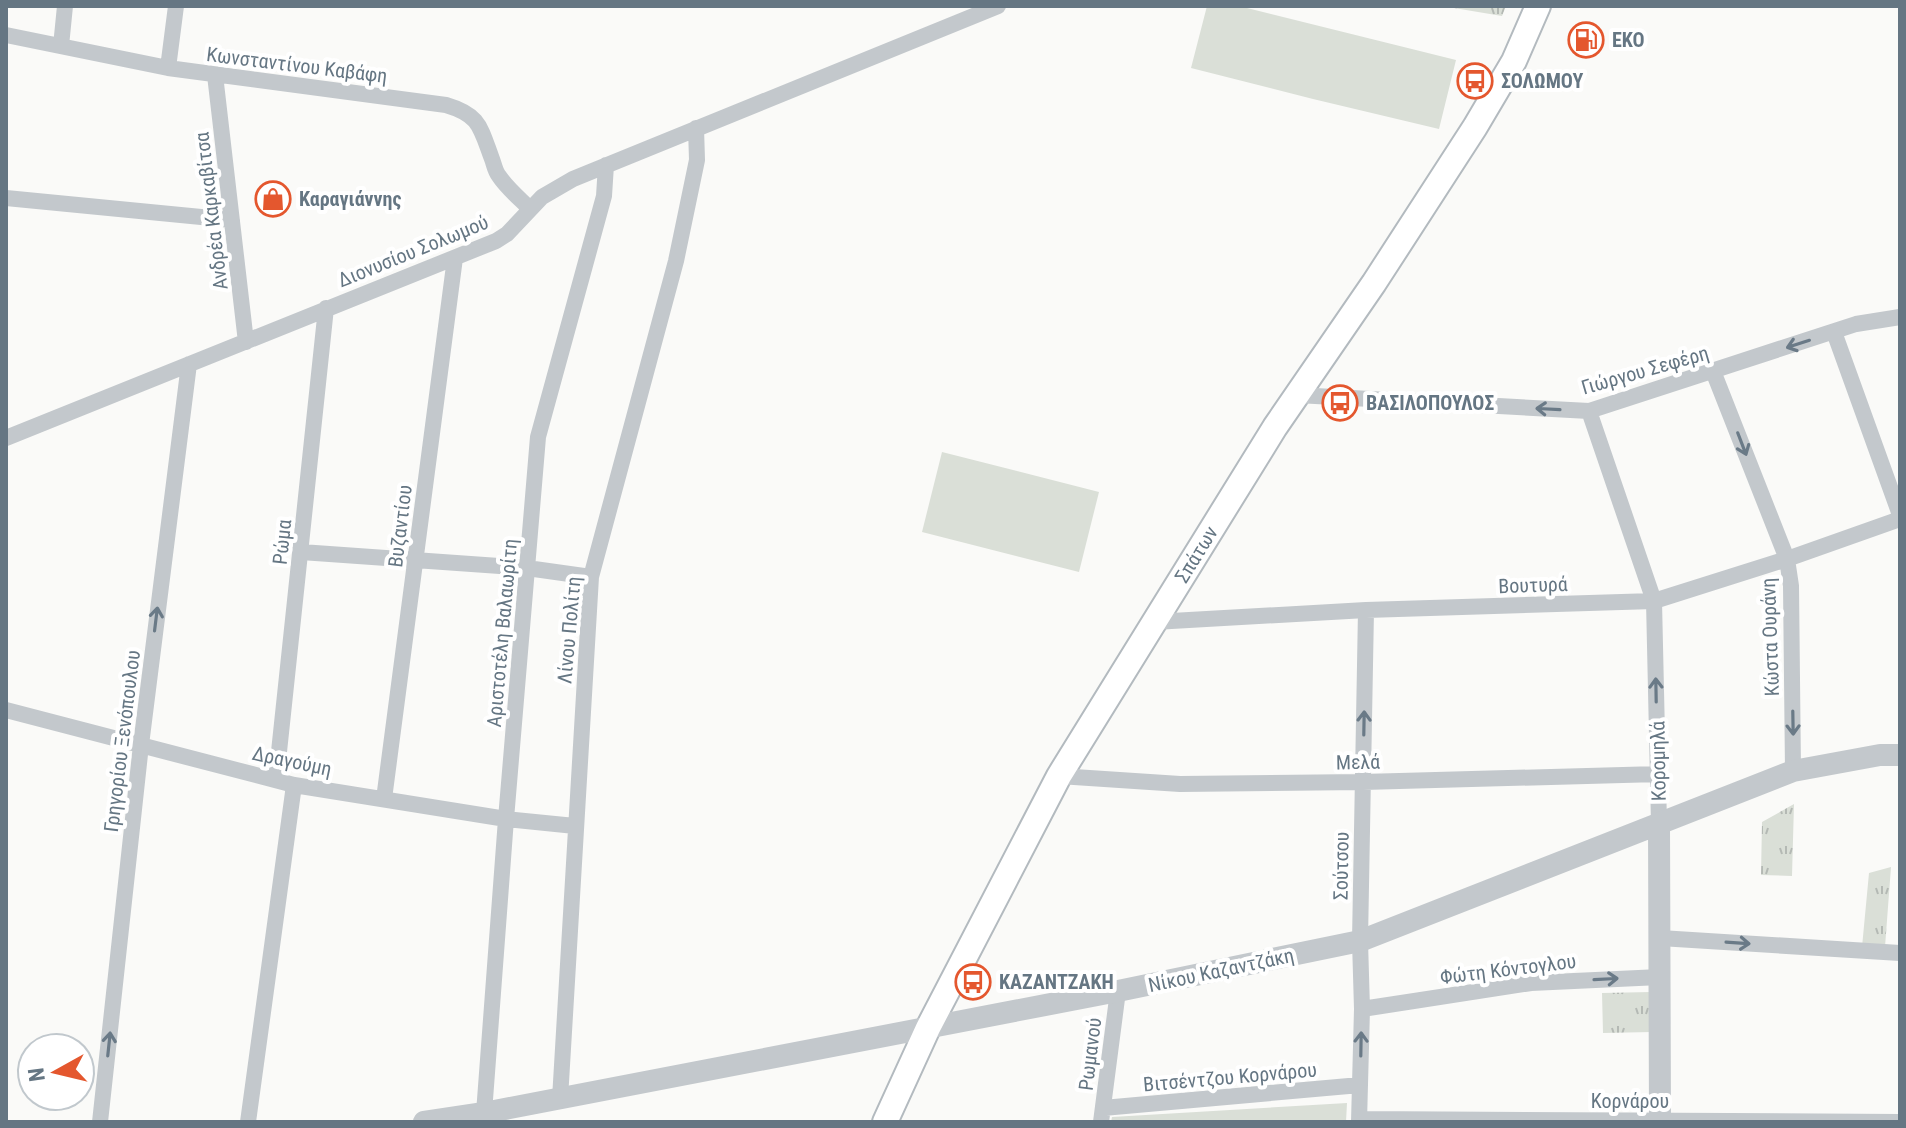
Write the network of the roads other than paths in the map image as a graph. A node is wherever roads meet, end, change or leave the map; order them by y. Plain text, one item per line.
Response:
1 (65, 6) edge
2 (176, 6) edge
3 (998, 6) edge
4 (1538, 6) edge
5 (6, 35) edge
6 (61, 46) junction
7 (168, 68) junction
8 (215, 75) junction
9 (696, 128) junction
10 (606, 165) junction
11 (6, 198) edge
12 (529, 208) junction
13 (232, 220) junction
14 (455, 258) junction
15 (326, 308) junction
16 (1900, 317) edge
17 (1834, 332) junction
18 (246, 342) junction
19 (189, 364) junction
20 (1713, 371) junction
21 (1297, 395) junction
22 (1589, 411) junction
23 (6, 438) edge
24 (1900, 517) edge
25 (301, 552) junction
26 (1787, 559) junction
27 (416, 561) junction
28 (527, 568) junction
29 (591, 577) junction
30 (1654, 601) junction
31 (1366, 610) junction
32 (1154, 622) junction
33 (6, 710) edge
34 (141, 745) junction
35 (1900, 755) edge
36 (1793, 771) junction
37 (1659, 774) junction
38 (1059, 776) junction
39 (276, 780) junction
40 (1363, 782) junction
41 (294, 785) junction
42 (384, 799) junction
43 (506, 819) junction
44 (1659, 824) junction
45 (575, 826) junction
46 (1660, 938) junction
47 (1360, 941) junction
48 (1900, 953) edge
49 (1660, 977) junction
50 (1118, 991) junction
51 (1362, 1009) junction
52 (928, 1028) junction
53 (1360, 1085) junction
54 (560, 1099) junction
55 (484, 1113) junction
56 (1102, 1115) edge
57 (1359, 1121) edge
58 (1660, 1121) edge
59 (100, 1122) edge
60 (248, 1122) edge
61 (424, 1122) edge
62 (885, 1122) edge
63 (1900, 1122) edge

1 - 6 street
2 - 7 street
3 - 9 street, Διονυσίου Σολωμού
4 - 21 main road, Σπάτων
5 - 6 street, Κωνσταντίνου Καβάφη
6 - 7 street, Κωνσταντίνου Καβάφη
7 - 8 street, Κωνσταντίνου Καβάφη
8 - 12 street, Κωνσταντίνου Καβάφη
8 - 13 street, Ανδρέα Καρκαβίτσα
9 - 10 street, Διονυσίου Σολωμού
9 - 29 street, Λίνου Πολίτη
10 - 12 street, Διονυσίου Σολωμού
10 - 28 street, Αριστοτέλη Βαλαωρίτη
11 - 13 street
12 - 14 street, Διονυσίου Σολωμού
13 - 18 street, Ανδρέα Καρκαβίτσα
14 - 15 street, Διονυσίου Σολωμού
14 - 27 street, Βυζαντίου
15 - 18 street, Διονυσίου Σολωμού
15 - 25 street, Ρώμα
16 - 17 street, Γιώργου Σεφέρη
17 -> 20 street, Γιώργου Σεφέρη
17 - 24 street
18 - 19 street, Διονυσίου Σολωμού
19 - 23 street, Διονυσίου Σολωμού
34 -> 19 street, Γρηγορίου Ξενόπουλου
20 - 22 street, Γιώργου Σεφέρη
20 -> 26 street, Κώστα Ουράνη
22 -> 21 street, Γιώργου Σεφέρη
21 - 32 main road, Σπάτων
22 - 30 street, Κορομηλά
24 - 26 street, Βουτυρά
25 - 27 street
25 - 39 street, Ρώμα
26 - 30 street, Βουτυρά
26 -> 36 street, Κώστα Ουράνη
27 - 28 street
27 - 42 street, Βυζαντίου
28 - 29 street
28 - 43 street, Αριστοτέλη Βαλαωρίτη
29 - 45 street, Λίνου Πολίτη
30 - 31 street, Βουτυρά
37 -> 30 street, Κορομηλά
31 - 32 street, Βουτυρά
40 -> 31 street, Σούτσου
32 - 38 main road, Σπάτων
33 - 34 street, Δραγούμη
34 - 39 street, Δραγούμη
59 -> 34 street, Γρηγορίου Ξενόπουλου
35 - 36 street, Νίκου Καζαντζάκη
36 - 44 street, Νίκου Καζαντζάκη
37 - 40 street, Μελά
37 - 44 street, Κορομηλά
38 - 40 street, Μελά
38 - 52 main road, Σπάτων
39 - 41 street, Δραγούμη
40 - 47 street, Σούτσου
41 - 42 street, Δραγούμη
41 - 60 street
42 - 43 street, Δραγούμη
43 - 45 street, Δραγούμη
43 - 55 street, Αριστοτέλη Βαλαωρίτη
44 - 46 street, Κορομηλά
44 - 47 street, Νίκου Καζαντζάκη
45 - 54 street, Λίνου Πολίτη
46 -> 48 street
46 - 49 street, Κορομηλά
47 - 50 street, Νίκου Καζαντζάκη
47 - 51 street, Σούτσου
51 -> 49 street, Φώτη Κόντογλου
49 - 58 street, Κορομηλά
50 - 52 street, Νίκου Καζαντζάκη
50 - 56 street, Ρωμανού
53 -> 51 street, Σούτσου
52 - 54 street, Νίκου Καζαντζάκη
52 - 62 main road, Σπάτων
53 - 56 street, Βιτσέντζου Κορνάρου
53 - 57 street, Σούτσου
54 - 55 street, Νίκου Καζαντζάκη
55 - 61 street, Νίκου Καζαντζάκη
57 - 58 street, Κορνάρου
58 - 63 street, Κορνάρου

